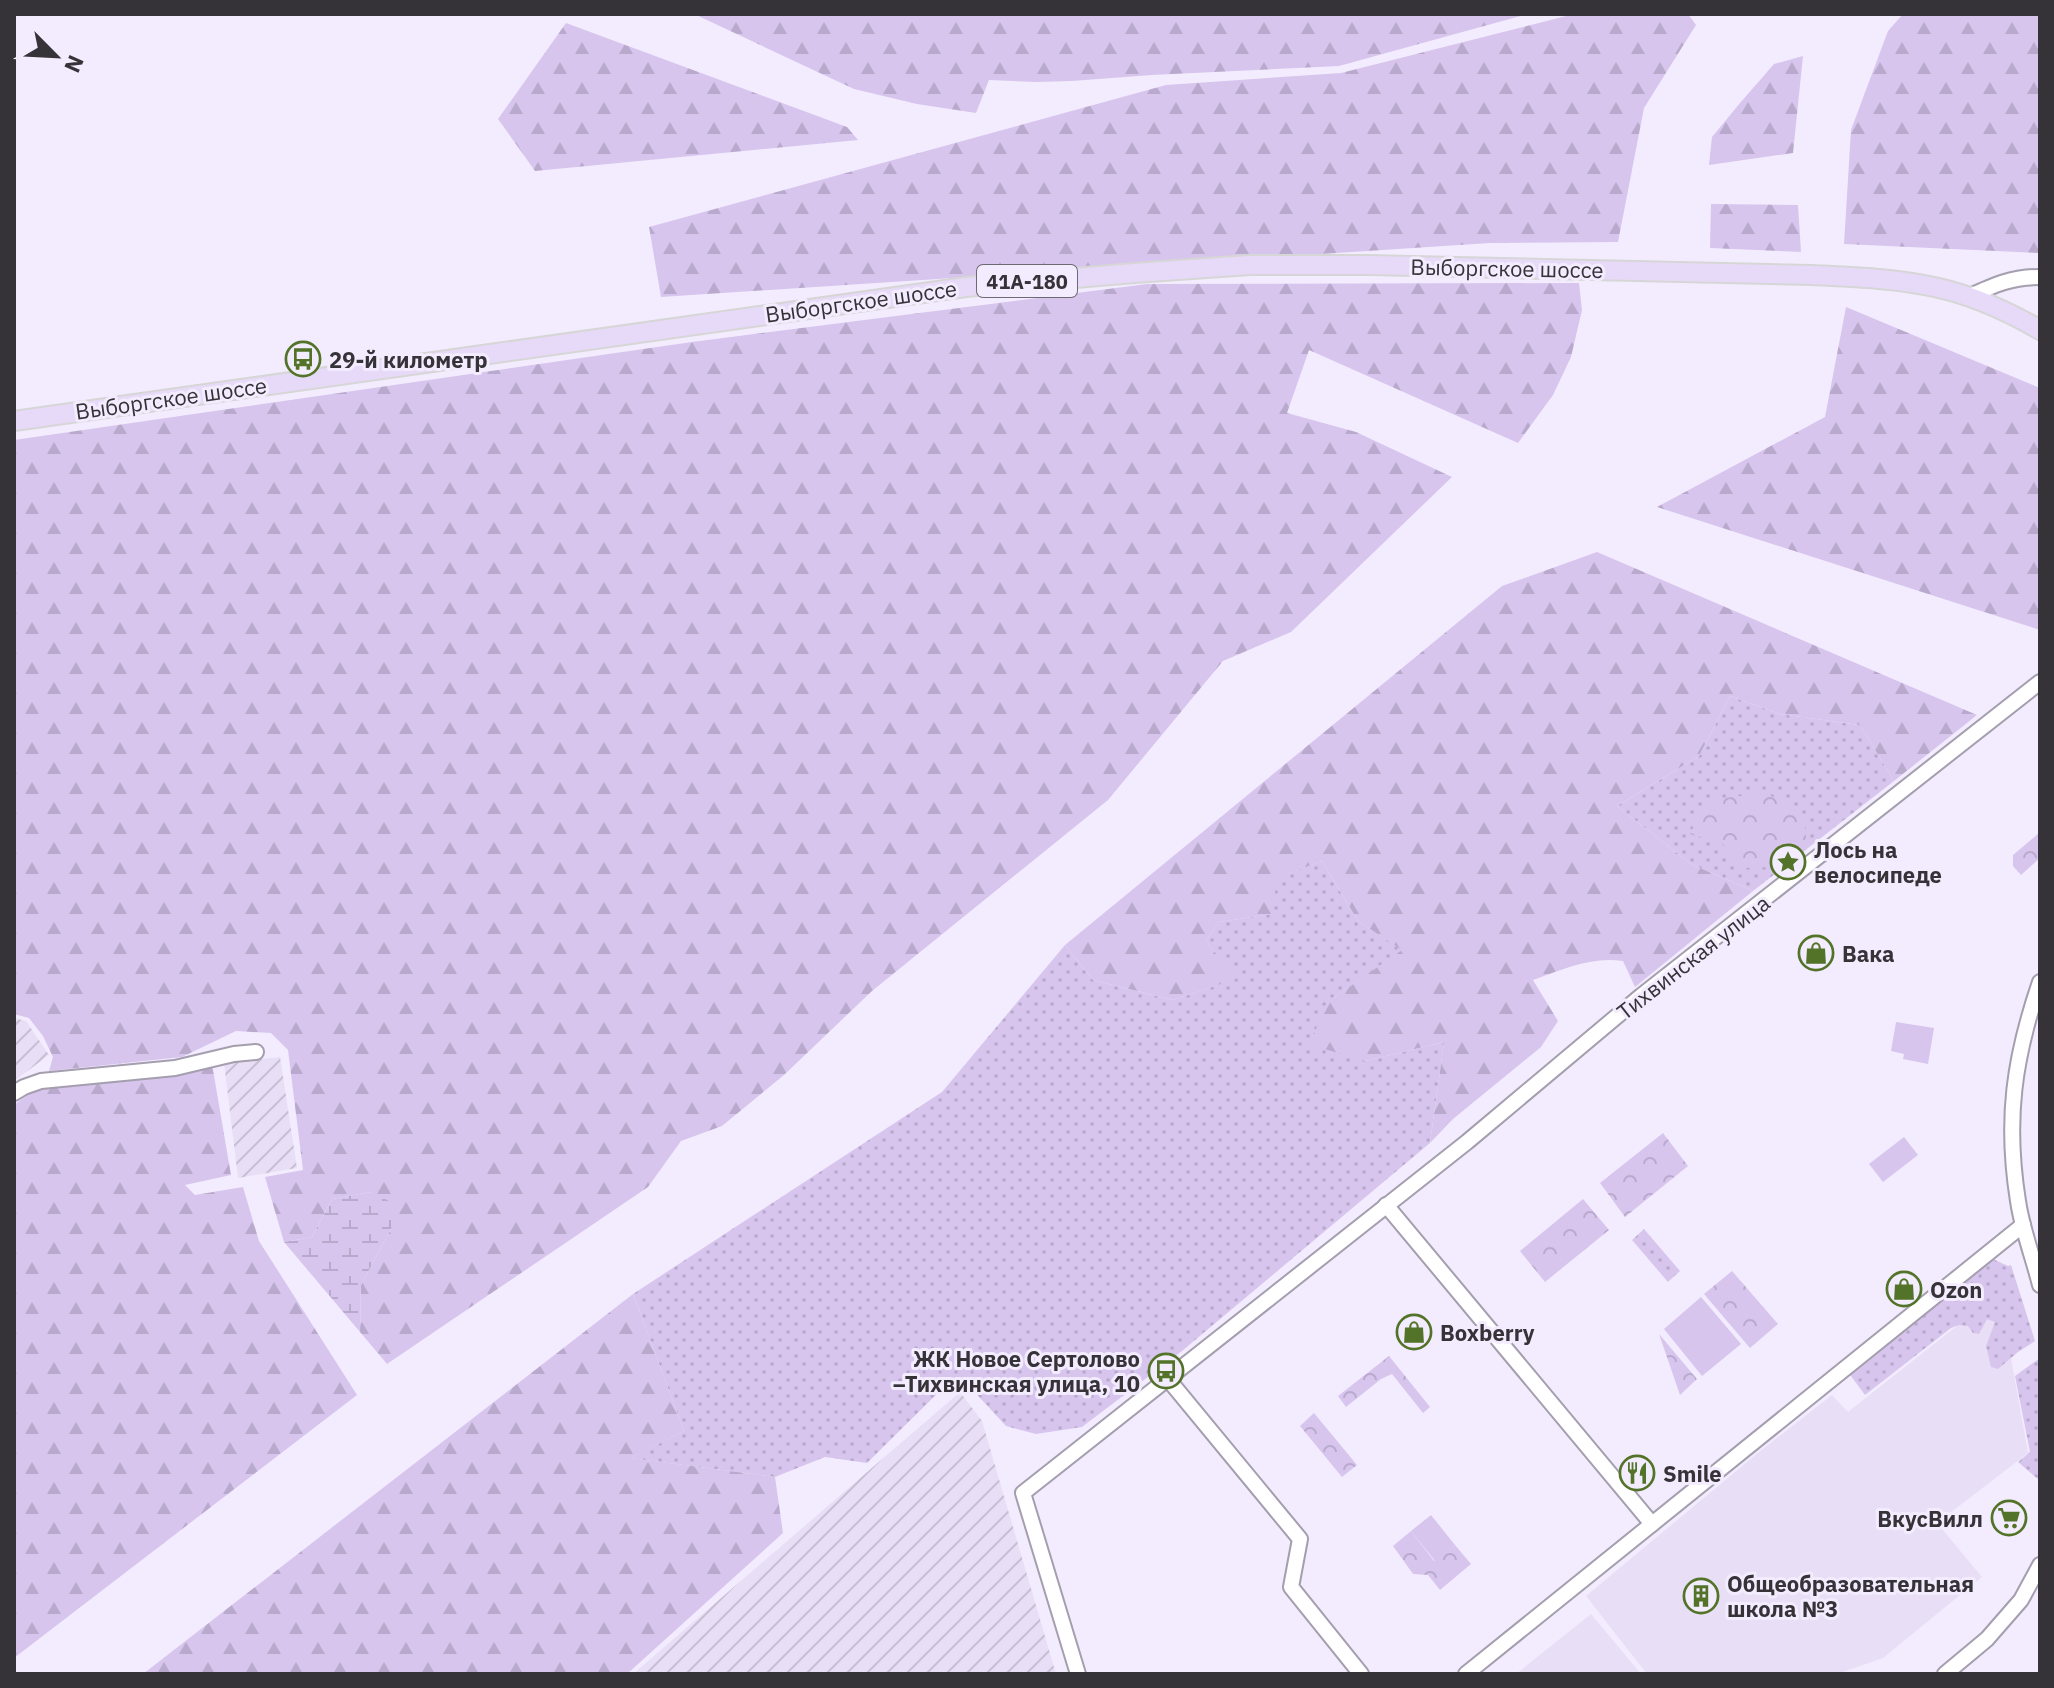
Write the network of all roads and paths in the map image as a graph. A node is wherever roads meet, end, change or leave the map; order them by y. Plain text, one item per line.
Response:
1 (2040, 277) edge
2 (1968, 297) junction
3 (2040, 330) edge
4 (14, 421) edge
5 (2040, 682) edge
6 (2040, 982) edge
7 (256, 1052) dead end
8 (14, 1093) edge
9 (1386, 1205) junction
10 (2023, 1225) junction
11 (2040, 1285) edge
12 (1168, 1379) junction
13 (1652, 1524) junction
14 (2040, 1565) edge
15 (1078, 1674) edge
16 (1361, 1674) edge
17 (1466, 1674) edge
18 (1945, 1674) edge

1 - 2 street
2 - 3 main road, Выборгское шоссе / 41А-180
2 - 4 main road, Выборгское шоссе / 41А-180
5 - 9 street, Тихвинская улица
6 - 10 street
7 - 8 street
9 - 12 street, Тихвинская улица
9 - 13 street
10 - 11 street
10 - 13 street
12 - 15 street, Тихвинская улица
12 - 16 street
13 - 17 street
14 - 18 street

